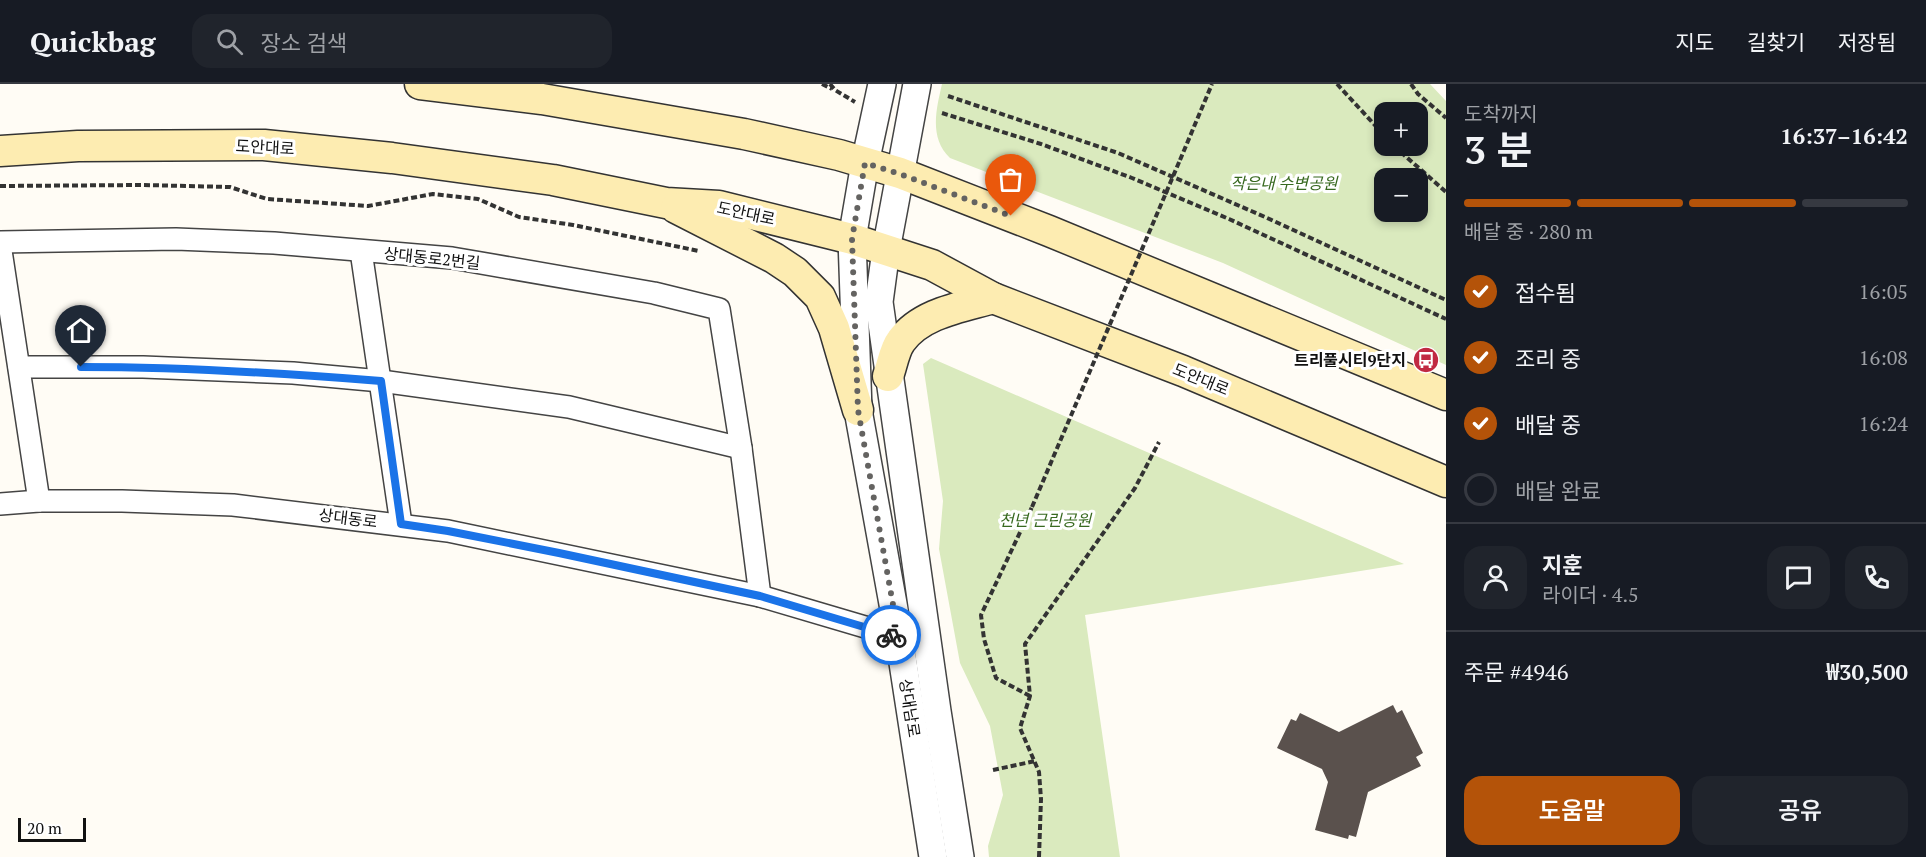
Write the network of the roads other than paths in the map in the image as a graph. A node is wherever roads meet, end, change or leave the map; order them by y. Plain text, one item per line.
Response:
1 (420, 84) edge
2 (882, 84) edge
3 (917, 84) edge
4 (0, 151) edge
5 (865, 163) junction
6 (900, 174) junction
7 (666, 203) junction
8 (852, 239) junction
9 (0, 243) edge
10 (886, 250) junction
11 (361, 251) junction
12 (993, 298) junction
13 (19, 367) junction
14 (888, 376) junction
15 (381, 381) junction
16 (1446, 395) edge
17 (858, 410) junction
18 (741, 448) junction
19 (1446, 482) edge
20 (39, 501) junction
21 (0, 504) edge
22 (401, 524) junction
23 (760, 596) junction
24 (899, 638) junction
25 (933, 857) edge
26 (960, 857) edge

1 - 5 main road
2 - 5 street, 상대남로
3 - 6 street, 상대남로
4 - 7 main road, 도안대로
5 - 6 main road
5 - 8 street, 상대남로
6 - 10 street, 상대남로
6 - 16 main road
7 - 8 main road, 도안대로
7 - 17 main road
8 - 10 main road, 도안대로
8 - 17 street, 상대남로
9 - 11 street, 상대동로2번길
9 - 13 street, 상대동로2번길
10 - 12 main road, 도안대로
10 - 14 street, 상대남로
11 - 15 street
11 - 18 street, 상대동로2번길
12 - 14 main road
12 - 19 main road, 도안대로
13 - 15 street
13 - 20 street, 상대동로2번길
14 - 26 street, 상대남로
15 - 18 street
15 - 22 street
17 - 24 street, 상대남로
18 - 23 street, 상대동로2번길
20 - 21 street, 상대동로
20 - 22 street, 상대동로
22 - 23 street, 상대동로
23 - 24 street, 상대동로
24 - 25 street, 상대남로

